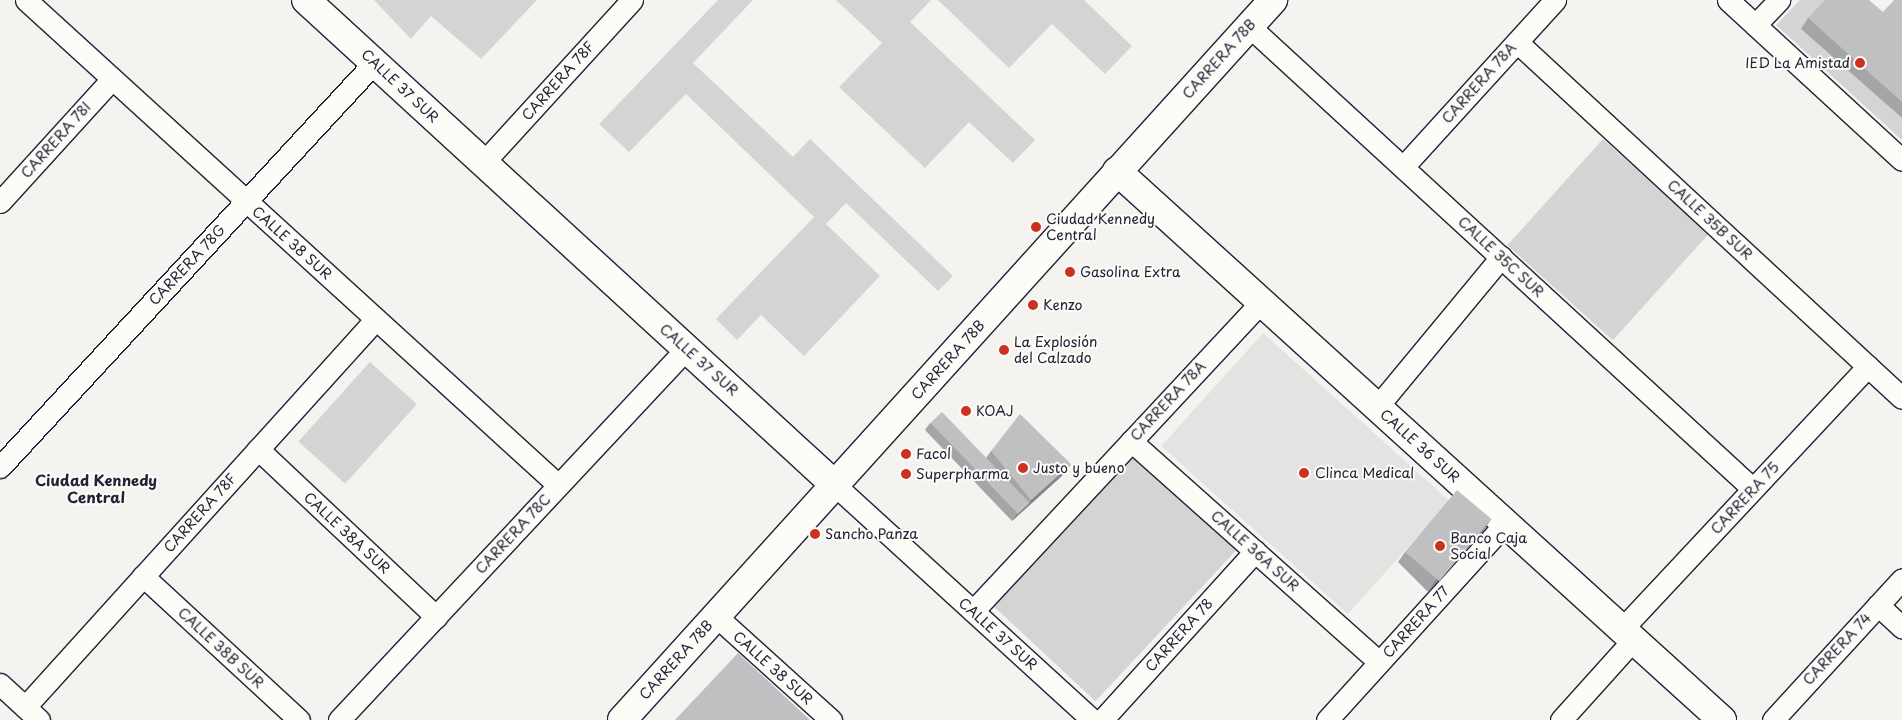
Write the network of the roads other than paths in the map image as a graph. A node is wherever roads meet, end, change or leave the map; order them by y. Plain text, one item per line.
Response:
1 (26, 0) edge
2 (306, 0) edge
3 (632, 0) edge
4 (1273, 0) edge
5 (1555, 0) edge
6 (1728, 0) edge
7 (1779, 0) edge
8 (1755, 25) junction
9 (1249, 26) junction
10 (1517, 42) junction
11 (374, 63) junction
12 (112, 79) junction
13 (1902, 160) edge
14 (483, 163) junction
15 (1403, 166) junction
16 (1117, 171) junction
17 (246, 201) junction
18 (0, 202) edge
19 (1501, 257) junction
20 (1261, 302) junction
21 (376, 319) junction
22 (686, 349) junction
23 (1868, 366) junction
24 (1902, 398) edge
25 (1377, 407) junction
26 (1131, 441) junction
27 (258, 449) junction
28 (0, 467) edge
29 (558, 486) junction
30 (836, 486) junction
31 (1753, 489) junction
32 (1505, 524) junction
33 (1255, 551) junction
34 (143, 576) junction
35 (1902, 579) edge
36 (1878, 605) junction
37 (973, 611) junction
38 (436, 616) junction
39 (716, 616) junction
40 (1902, 627) edge
41 (1627, 635) junction
42 (1379, 662) junction
43 (0, 684) edge
44 (32, 714) edge
45 (299, 720) edge
46 (339, 720) edge
47 (622, 720) edge
48 (831, 720) edge
49 (1092, 720) edge
50 (1102, 720) edge
51 (1327, 720) edge
52 (1561, 720) edge
53 (1722, 720) edge
54 (1773, 720) edge

1 - 12 street, CALLE 38 SUR
2 - 11 street, CALLE 37 SUR
3 - 14 street, CARRERA 78F
4 - 9 street, CARRERA 78B
5 - 10 street, CARRERA 78A
6 - 8 street
7 - 8 street
8 - 13 street
9 - 15 street, CALLE 35C SUR
9 - 16 street, CARRERA 78B
10 - 15 street, CARRERA 78A
10 - 23 street, CALLE 35B SUR
11 - 14 street, CALLE 37 SUR
11 - 17 street, CARRERA 78G
12 - 17 street, CALLE 38 SUR
12 - 18 street, CARRERA 78I
14 - 22 street, CALLE 37 SUR
15 - 19 street, CALLE 35C SUR
16 - 20 street, CALLE 36 SUR
16 - 30 street, CARRERA 78B
17 - 21 street, CALLE 38 SUR
17 - 28 street, CARRERA 78G
19 - 25 street
19 - 31 street, CALLE 35C SUR
20 - 25 street, CALLE 36 SUR
20 - 26 street, CARRERA 78A
21 - 27 street, CARRERA 78F
21 - 29 street, CALLE 38 SUR
22 - 29 street, CARRERA 78C
22 - 30 street, CALLE 37 SUR
23 - 24 street, CALLE 35B SUR
23 - 31 street, CARRERA 75
25 - 32 street, CALLE 36 SUR
26 - 33 street, CALLE 36A SUR
26 - 37 street, CARRERA 78A
27 - 34 street, CARRERA 78F
27 - 38 street, CALLE 38A SUR
29 - 38 street, CARRERA 78C
30 - 37 street, CALLE 37 SUR
30 - 39 street, CARRERA 78B
31 - 41 street, CARRERA 75
32 - 41 street, CALLE 36 SUR
32 - 42 street, CARRERA 77
33 - 42 street, CALLE 36A SUR
33 - 50 street, CARRERA 78
34 - 44 street, CARRERA 78F
34 - 45 street, CALLE 38B SUR
35 - 36 street, CARRERA 74
36 - 40 street
36 - 54 street, CARRERA 74
37 - 49 street, CALLE 37 SUR
38 - 46 street, CARRERA 78C
39 - 47 street, CARRERA 78B
39 - 48 street, CALLE 38 SUR
41 - 52 street, CARRERA 75
41 - 53 street, CALLE 36 SUR
42 - 51 street, CARRERA 77
43 - 44 street

